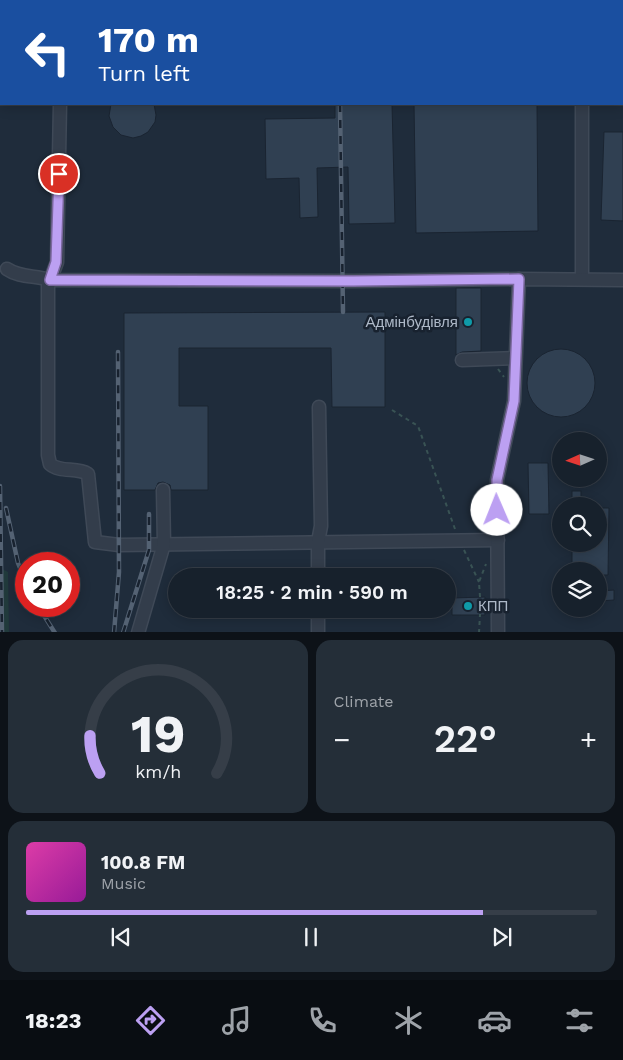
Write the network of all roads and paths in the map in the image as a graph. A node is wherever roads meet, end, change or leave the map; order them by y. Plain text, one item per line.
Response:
1 (60, 105) edge
2 (582, 105) edge
3 (7, 268) dead end
4 (519, 279) junction
5 (50, 280) junction
6 (582, 280) junction
7 (623, 280) edge
8 (515, 358) junction
9 (462, 360) dead end
10 (319, 407) dead end
11 (392, 410) dead end
12 (163, 490) dead end
13 (498, 540) junction
14 (460, 541) junction
15 (318, 542) junction
16 (164, 544) junction
17 (318, 568) edge
18 (478, 582) dead end
19 (480, 614) dead end
20 (318, 618) edge
21 (138, 632) edge
22 (318, 632) edge
23 (479, 632) edge
24 (498, 632) edge

1 - 5 lane
2 - 6 lane
3 - 5 lane
4 - 5 lane
4 - 6 lane
4 - 8 lane
5 - 16 lane
6 - 7 lane
8 - 9 lane
8 - 13 lane
10 - 15 lane
11 - 14 path
12 - 16 lane
13 - 14 lane
13 - 24 lane
14 - 15 lane
14 - 18 path
15 - 16 lane
15 - 17 lane
16 - 21 lane
19 - 23 path
20 - 22 lane

